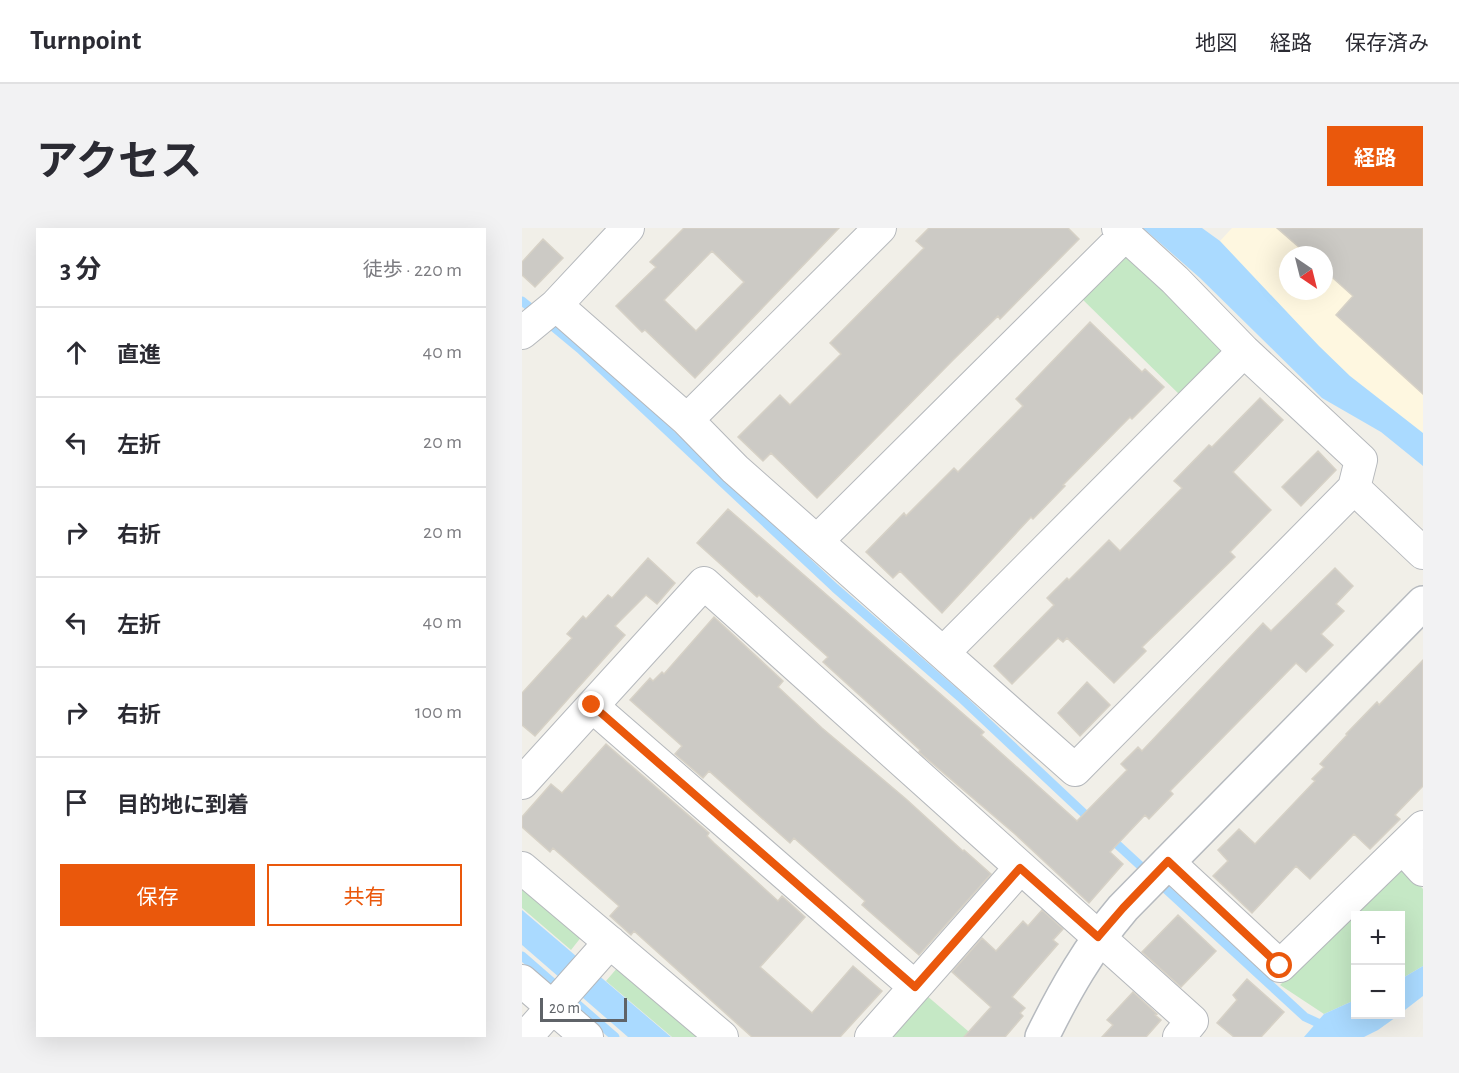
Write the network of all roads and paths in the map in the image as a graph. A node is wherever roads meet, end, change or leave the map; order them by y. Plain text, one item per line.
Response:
1 (880, 228) edge
2 (1122, 231) edge
3 (612, 233) edge
4 (556, 305) junction
5 (526, 330) edge
6 (1244, 351) junction
7 (687, 420) junction
8 (1354, 488) junction
9 (817, 541) junction
10 (1423, 552) edge
11 (1423, 603) edge
12 (943, 653) junction
13 (592, 705) junction
14 (522, 783) edge
15 (1416, 848) edge
16 (522, 868) edge
17 (1020, 868) junction
18 (1158, 872) junction
19 (1098, 937) junction
20 (610, 942) junction
21 (522, 981) edge
22 (915, 987) junction
23 (552, 1007) junction
24 (526, 1037) edge
25 (587, 1037) edge
26 (722, 1037) edge
27 (871, 1037) edge
28 (1042, 1037) edge
29 (1179, 1037) edge

1 - 7 street
2 - 6 street
2 - 9 street
3 - 4 street
4 - 5 street
4 - 7 street
6 - 8 street
6 - 12 street
7 - 9 street
8 - 10 street
8 - 12 street
9 - 12 street
11 - 18 street
13 - 14 street
13 - 17 street
13 - 22 street
15 - 18 street
16 - 20 street
17 - 19 street
17 - 22 street
18 - 19 street
19 - 28 street
19 - 29 street
20 - 23 street
20 - 26 street
21 - 23 street
22 - 27 street
23 - 24 street
23 - 25 street

